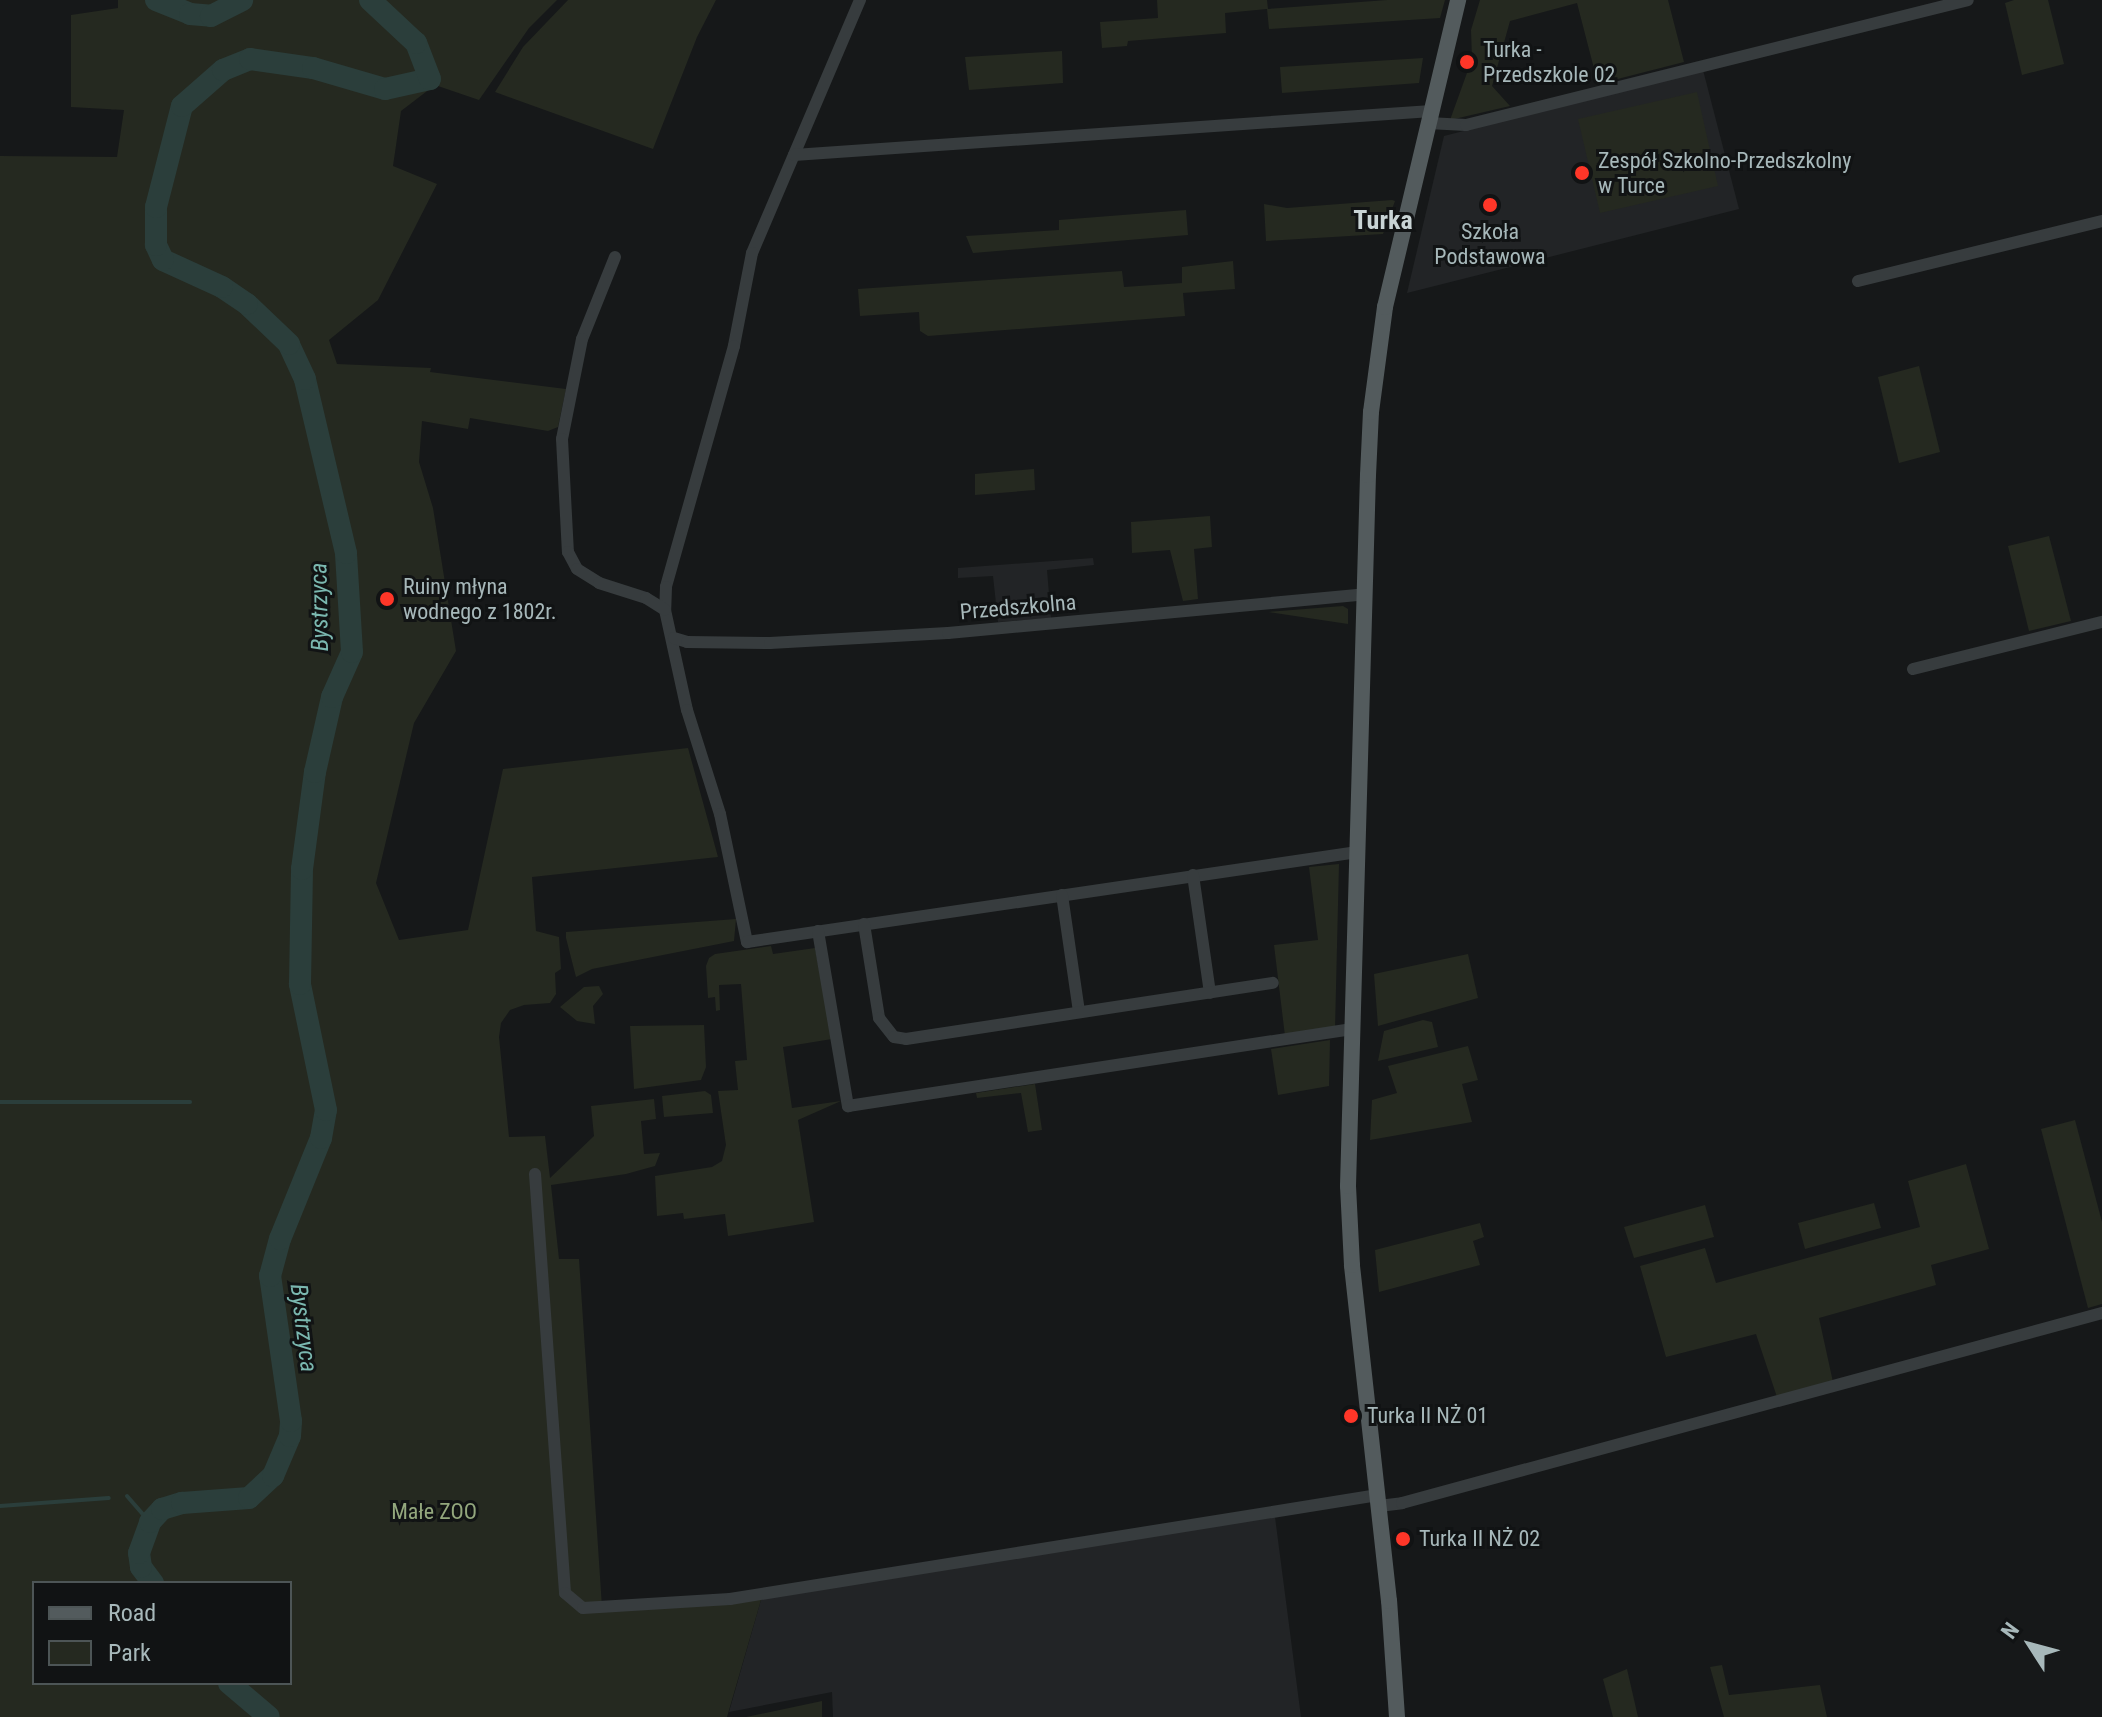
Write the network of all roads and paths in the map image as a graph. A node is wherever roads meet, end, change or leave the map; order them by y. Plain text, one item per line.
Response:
1 (860, 0) edge
2 (1458, 0) edge
3 (1968, 0) edge
4 (1429, 117) junction
5 (794, 155) junction
6 (2102, 221) edge
7 (615, 257) dead end
8 (1858, 281) dead end
9 (1365, 594) junction
10 (665, 610) junction
11 (2102, 622) edge
12 (674, 638) junction
13 (1913, 669) dead end
14 (1357, 852) junction
15 (1193, 875) junction
16 (1062, 895) junction
17 (864, 924) junction
18 (818, 931) junction
19 (1273, 983) dead end
20 (1210, 993) junction
21 (1079, 1012) junction
22 (1352, 1029) junction
23 (535, 1174) dead end
24 (2102, 1313) edge
25 (1378, 1500) junction
26 (1397, 1717) edge

1 - 5 street
2 - 4 main road
3 - 4 street
4 - 5 street
4 - 9 main road
5 - 10 street
6 - 8 street
7 - 10 street
9 - 12 street, Przedszkolna
9 - 14 main road
10 - 12 street
11 - 13 street
12 - 18 street
14 - 15 street
14 - 22 main road
15 - 16 street
15 - 20 street
16 - 17 street
16 - 21 street
17 - 18 street
17 - 21 street
18 - 22 street
19 - 20 street
20 - 21 street
22 - 25 main road
23 - 25 street
24 - 25 street
25 - 26 main road

